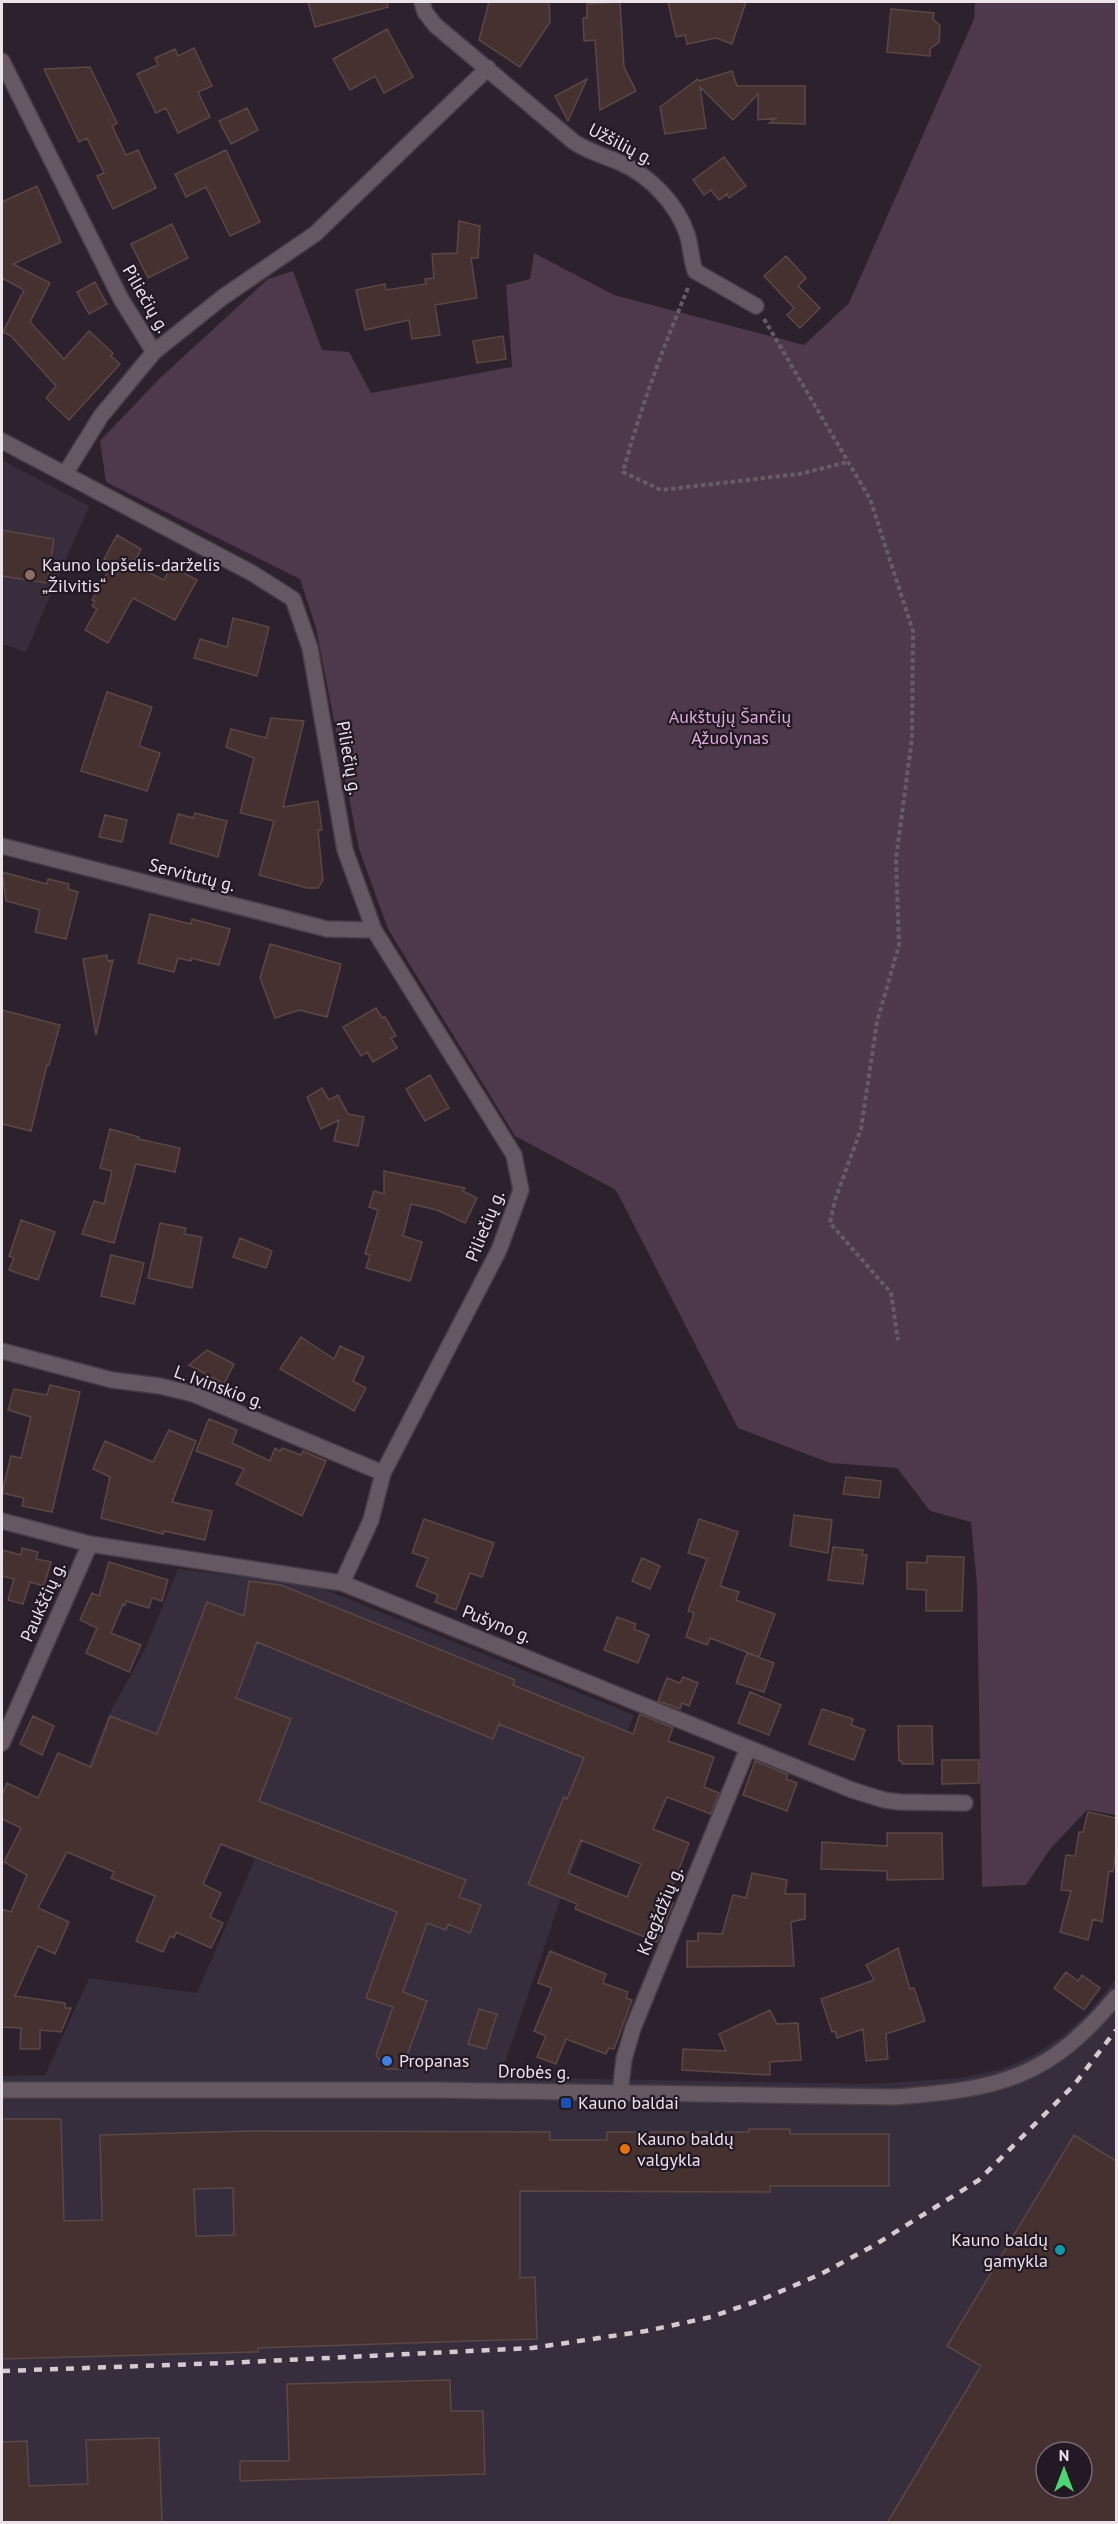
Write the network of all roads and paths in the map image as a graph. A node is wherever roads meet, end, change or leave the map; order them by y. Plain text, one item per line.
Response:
1 (422, 2) edge
2 (2, 61) edge
3 (488, 68) junction
4 (695, 271) junction
5 (756, 306) joint
6 (154, 352) junction
7 (2, 441) edge
8 (848, 462) junction
9 (65, 474) junction
10 (2, 846) edge
11 (374, 930) junction
12 (898, 1340) dead end
13 (2, 1351) edge
14 (382, 1473) junction
15 (2, 1521) edge
16 (90, 1544) junction
17 (342, 1582) junction
18 (2, 1743) edge
19 (748, 1748) junction
20 (965, 1803) dead end
21 (1116, 1997) edge
22 (2, 2090) edge
23 (620, 2093) junction

1 - 3 street, Užšilių g.
2 - 6 street, Piliečių g.
3 - 4 street, Užšilių g.
3 - 6 street
4 - 5 street
4 - 8 path
5 - 8 path
6 - 9 street, Piliečių g.
7 - 9 street
8 - 12 path
9 - 11 street, Piliečių g.
10 - 11 street, Servitutų g.
11 - 14 street, Piliečių g.
13 - 14 street, L. Ivinskio g.
14 - 17 street, Piliečių g.
15 - 16 street, Pušyno g.
16 - 17 street, Pušyno g.
16 - 18 street, Paukščių g.
17 - 19 street, Pušyno g.
19 - 20 street, Pušyno g.
19 - 23 street, Kregždžių g.
21 - 23 street, Drobės g.
22 - 23 street, Drobės g.

